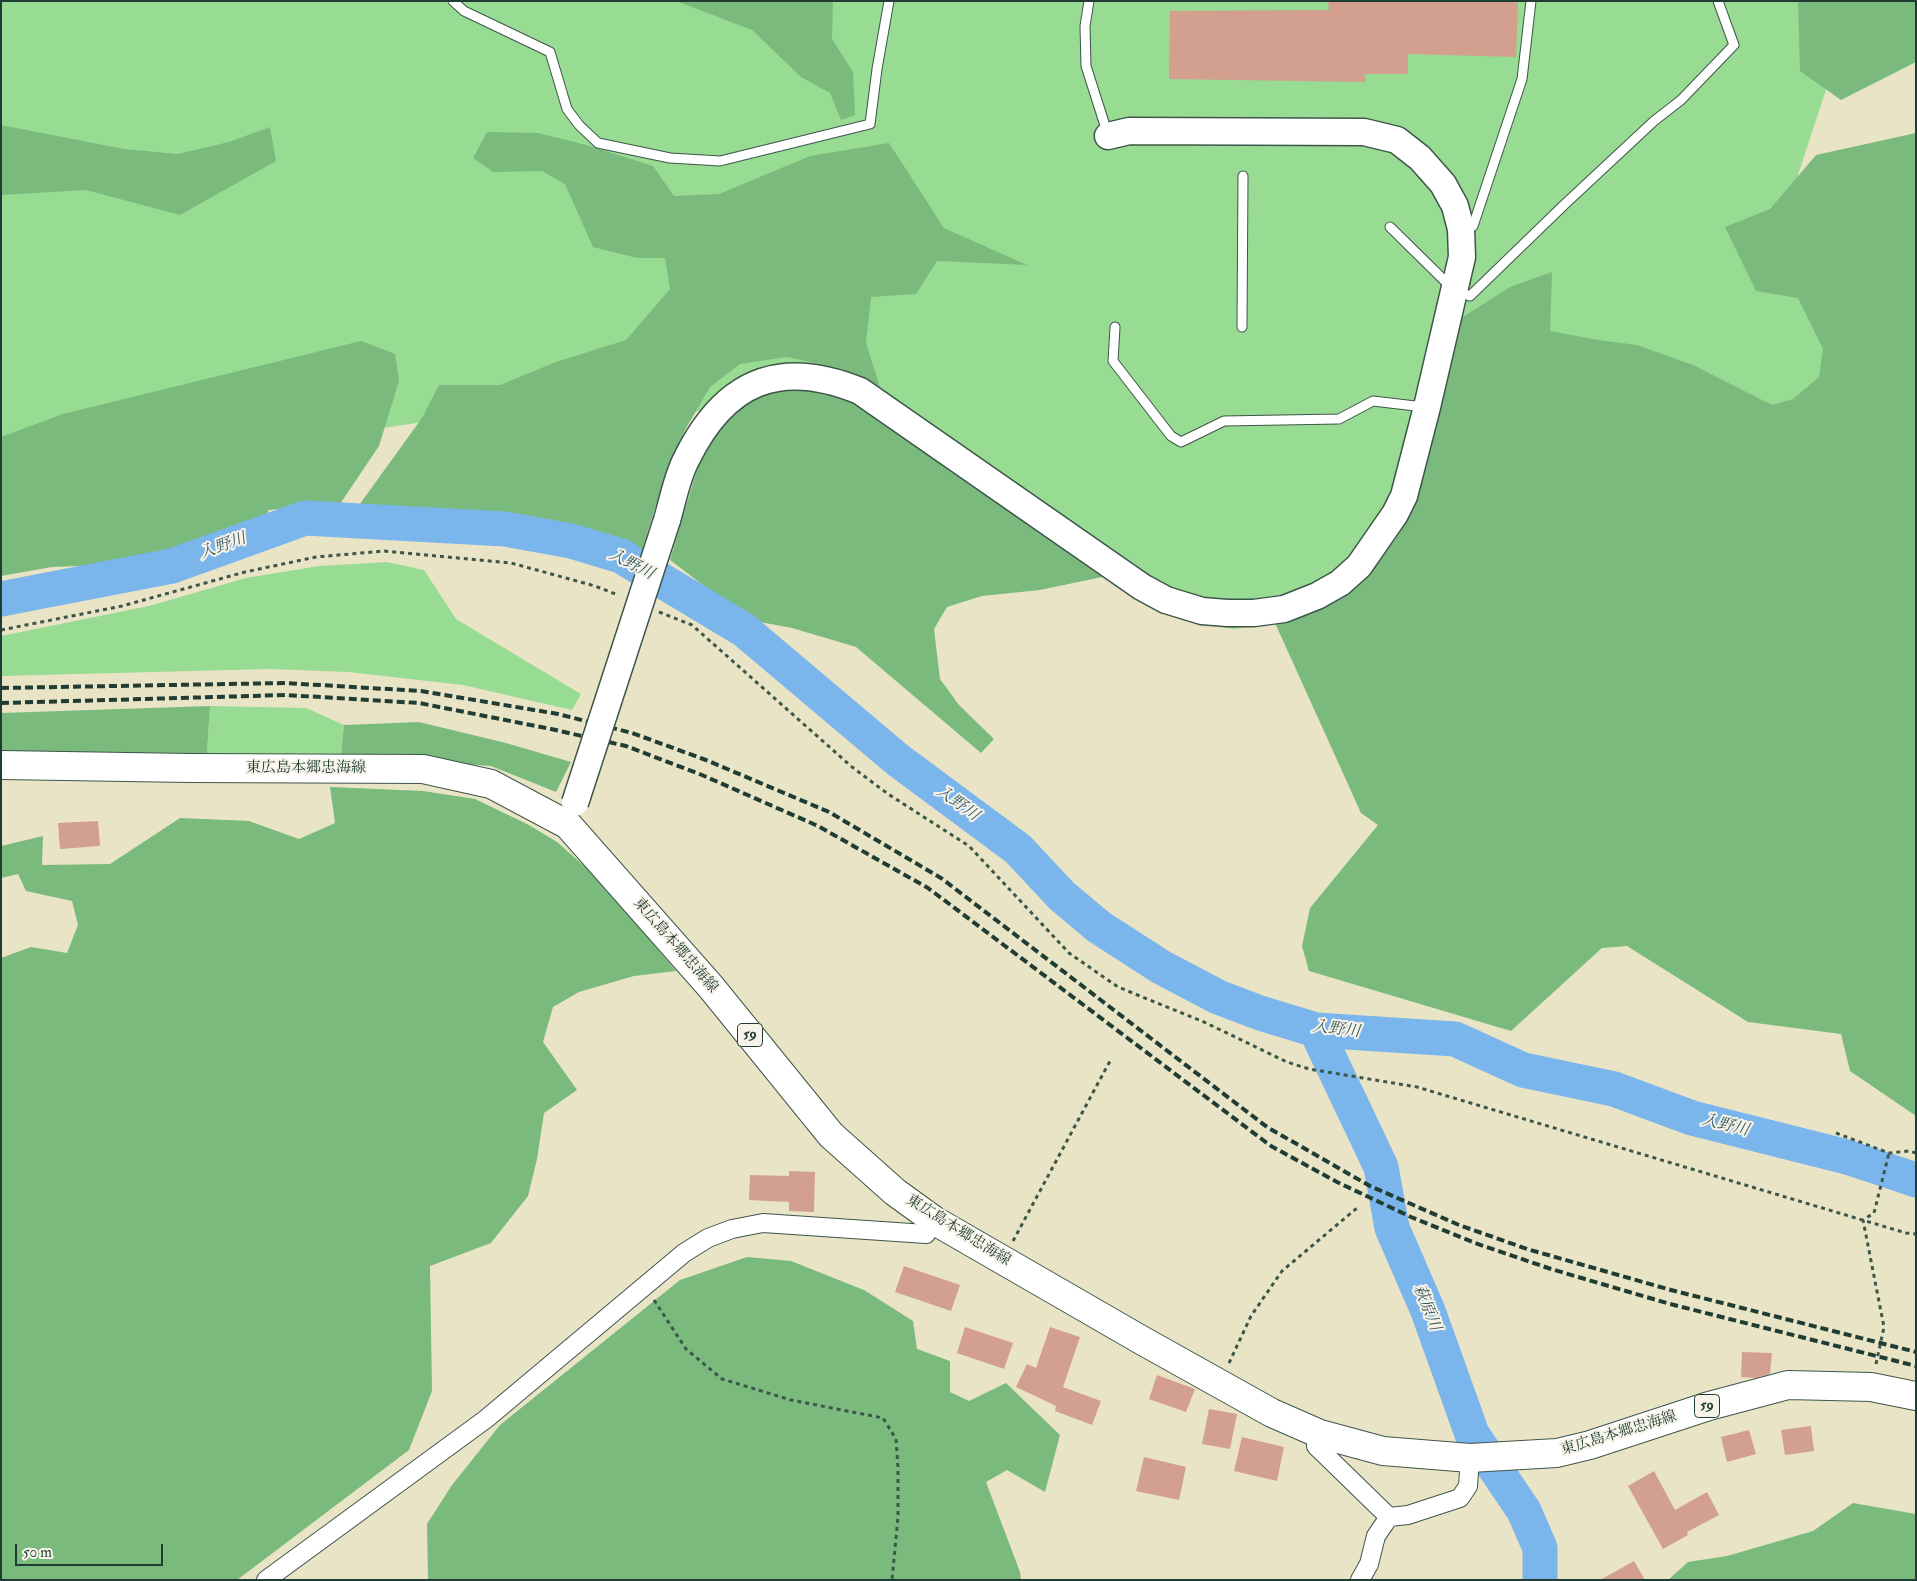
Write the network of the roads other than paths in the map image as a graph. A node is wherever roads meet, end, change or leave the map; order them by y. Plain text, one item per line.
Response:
1 (453, 1) edge
2 (889, 1) edge
3 (1089, 1) edge
4 (1531, 1) edge
5 (1718, 1) edge
6 (1108, 136) joint
7 (1243, 176) dead end
8 (1390, 227) dead end
9 (1461, 229) junction
10 (1454, 290) junction
11 (1115, 327) dead end
12 (1242, 327) dead end
13 (1427, 407) junction
14 (1, 765) edge
15 (571, 814) junction
16 (935, 1221) junction
17 (1916, 1396) edge
18 (1320, 1434) junction
19 (1470, 1458) junction
20 (1389, 1517) junction
21 (266, 1580) edge
22 (1360, 1580) edge

1 - 2 lane
3 - 6 lane
4 - 9 lane
5 - 10 lane
6 - 9 street
7 - 12 lane
8 - 10 lane
9 - 10 street
10 - 13 street
11 - 13 lane
13 - 15 street, bridge
14 - 15 main road, 東広島本郷忠海線 / 59
15 - 16 main road, 東広島本郷忠海線 / 59
16 - 18 main road, 東広島本郷忠海線 / 59
16 - 21 street
17 - 19 main road, 東広島本郷忠海線 / 59
18 - 19 main road, 東広島本郷忠海線 / 59
18 - 20 street
19 - 20 street
20 - 22 street

